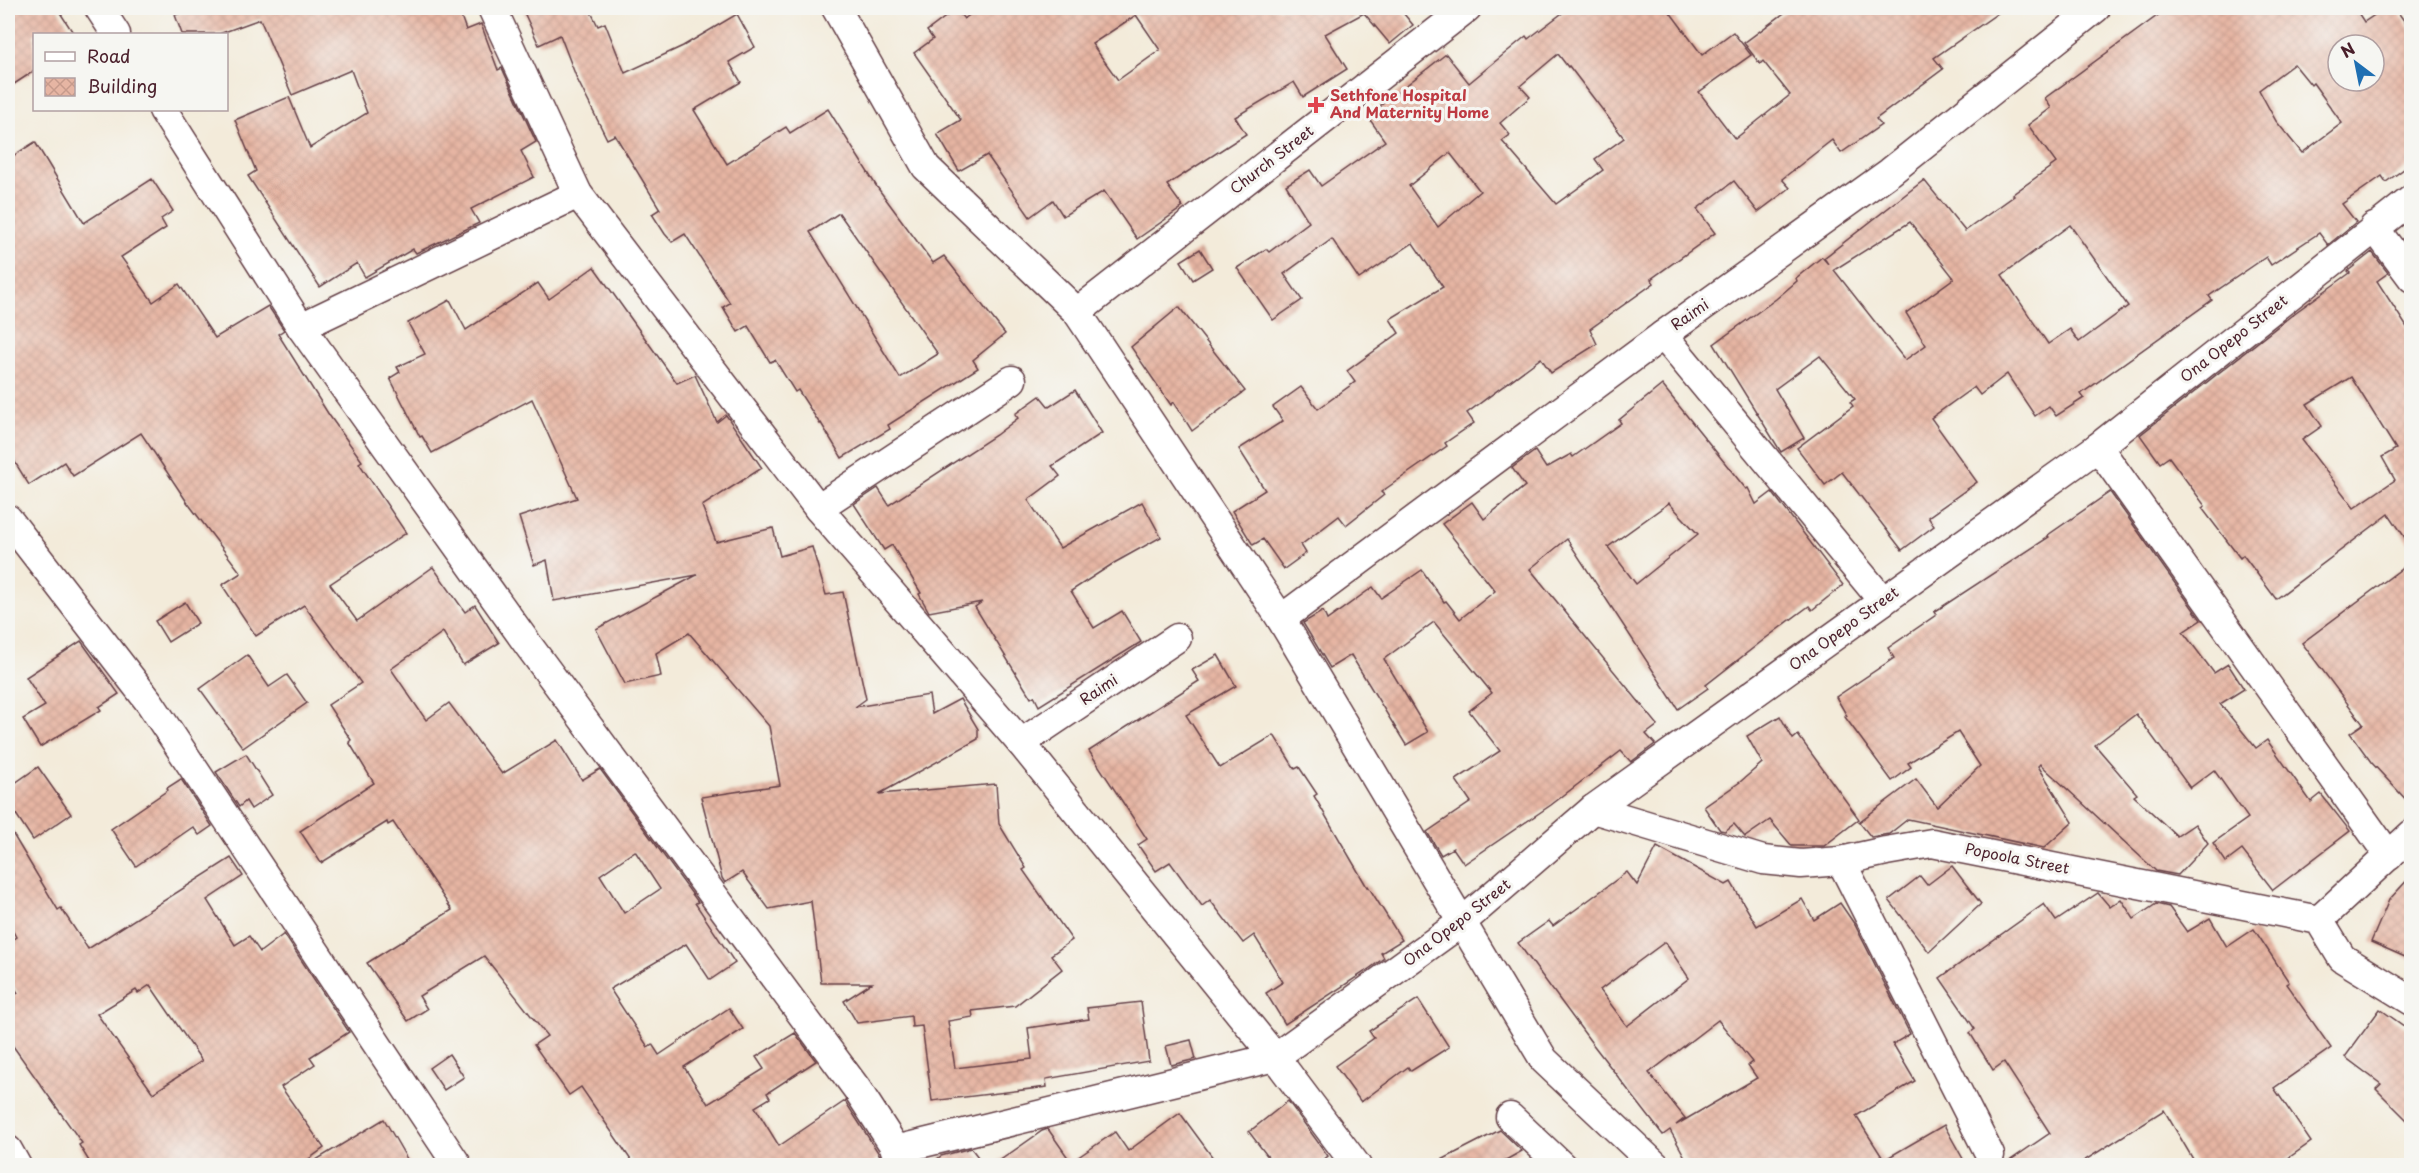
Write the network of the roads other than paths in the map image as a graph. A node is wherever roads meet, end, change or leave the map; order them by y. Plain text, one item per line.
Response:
1 (99, 8) edge
2 (492, 8) edge
3 (836, 8) edge
4 (1467, 8) edge
5 (2096, 8) edge
6 (115, 33) edge
7 (164, 111) edge
8 (578, 194) junction
9 (2412, 199) edge
10 (2374, 227) junction
11 (2412, 278) edge
12 (1077, 312) junction
13 (301, 327) junction
14 (1663, 334) junction
15 (1012, 380) dead end
16 (2098, 447) junction
17 (818, 508) junction
18 (8, 519) edge
19 (1883, 602) junction
20 (1281, 619) junction
21 (1177, 638) dead end
22 (1021, 742) junction
23 (1593, 809) junction
24 (2412, 834) edge
25 (2389, 856) junction
26 (1842, 861) junction
27 (2319, 920) junction
28 (1459, 925) junction
29 (2412, 1001) edge
30 (1275, 1057) junction
31 (1510, 1117) dead end
32 (8, 1150) edge
33 (1990, 1155) dead end
34 (901, 1158) edge
35 (17, 1166) edge
36 (458, 1166) edge
37 (1356, 1166) edge
38 (1562, 1166) edge
39 (1656, 1166) edge

1 - 6 street
2 - 8 street
3 - 12 street
4 - 12 street, Church Street
5 - 14 street, Raimi
7 - 13 street
8 - 13 street
8 - 17 street
9 - 10 street, Ona Opepo Street
10 - 11 street
10 - 16 street, Ona Opepo Street
12 - 20 street
13 - 34 street
14 - 19 street
14 - 20 street, Raimi
15 - 17 street
16 - 19 street, Ona Opepo Street
16 - 25 street
17 - 22 street
18 - 36 street
19 - 23 street, Ona Opepo Street
20 - 28 street
21 - 22 street, Raimi
22 - 30 street
23 - 26 street, Popoola Street
23 - 28 street, Ona Opepo Street
24 - 25 street
25 - 27 street
26 - 27 street, Popoola Street
26 - 33 street
27 - 29 street
28 - 30 street, Ona Opepo Street
28 - 39 street
30 - 34 street
30 - 37 street
31 - 38 street
32 - 35 street

